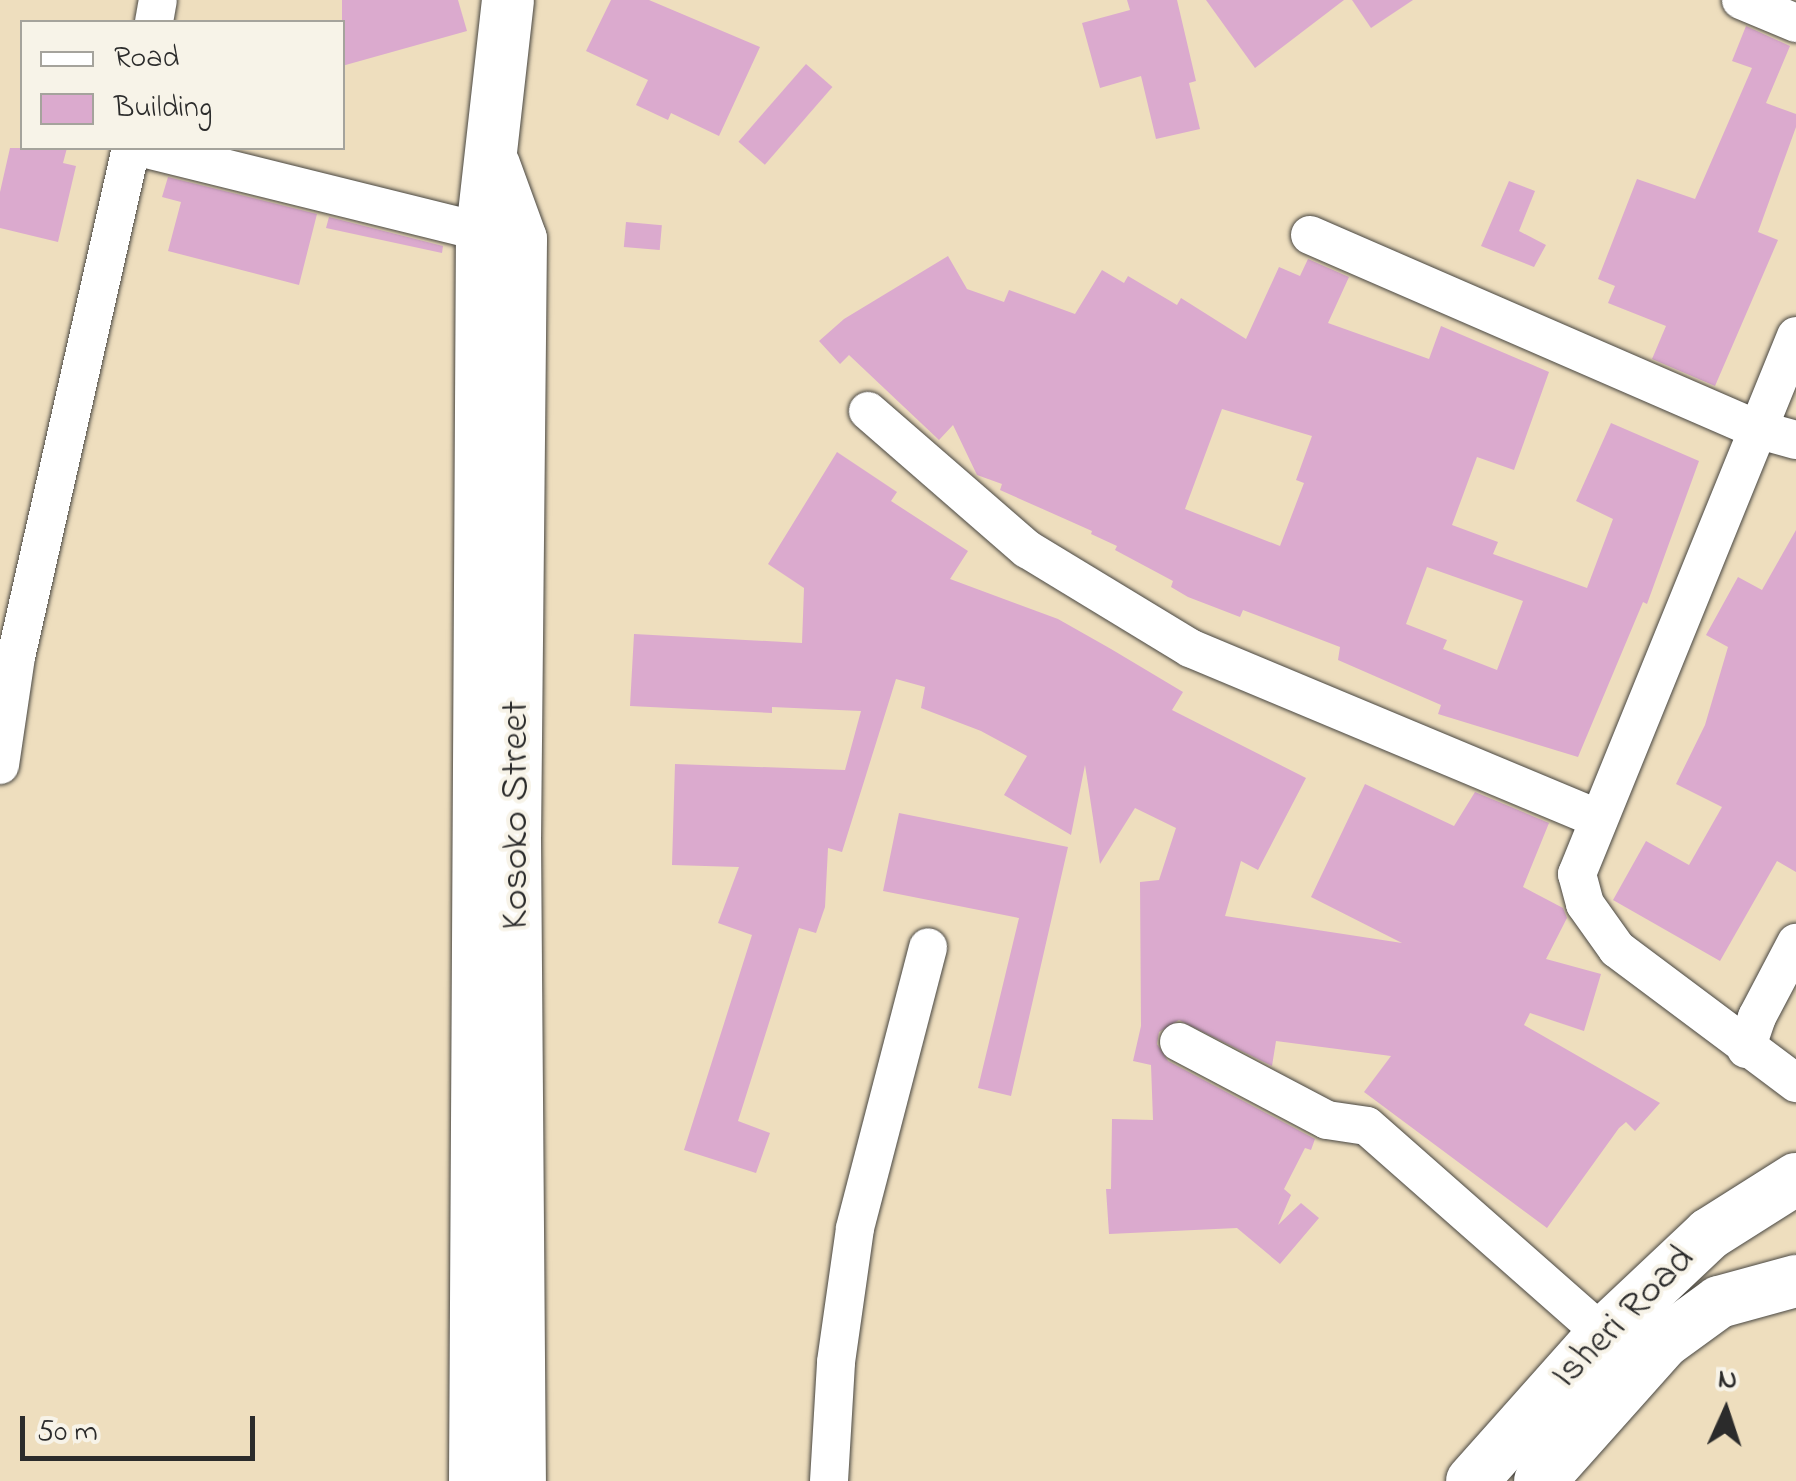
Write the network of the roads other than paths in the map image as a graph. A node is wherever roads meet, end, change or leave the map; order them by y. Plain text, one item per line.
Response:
1 (508, 0) edge
2 (1741, 0) edge
3 (1796, 23) edge
4 (131, 150) edge
5 (150, 150) edge
6 (490, 155) junction
7 (482, 232) junction
8 (1310, 235) dead end
9 (1796, 336) edge
10 (868, 411) dead end
11 (1756, 429) junction
12 (1796, 440) edge
13 (0, 765) edge
14 (1598, 820) junction
15 (1796, 943) edge
16 (928, 947) dead end
17 (1179, 1042) dead end
18 (1746, 1049) junction
19 (1796, 1084) edge
20 (1796, 1179) edge
21 (1796, 1281) edge
22 (495, 1317) junction
23 (1603, 1334) junction
24 (475, 1481) edge
25 (520, 1481) edge
26 (828, 1481) edge
27 (1472, 1481) edge
28 (1540, 1481) edge

1 - 6 street, Kosoko Street
2 - 3 street
4 - 13 street
5 - 7 street
6 - 7 street, Kosoko Street
6 - 22 street, Kosoko Street
7 - 22 street, Kosoko Street
8 - 11 street
9 - 11 street
10 - 14 street
11 - 12 street
11 - 14 street
14 - 18 street
15 - 18 street
16 - 26 street
17 - 23 street
18 - 19 street
20 - 23 street, Isheri Road
21 - 28 street, Isheri Road
22 - 24 street, Kosoko Street
22 - 25 street, Kosoko Street
23 - 27 street, Isheri Road

